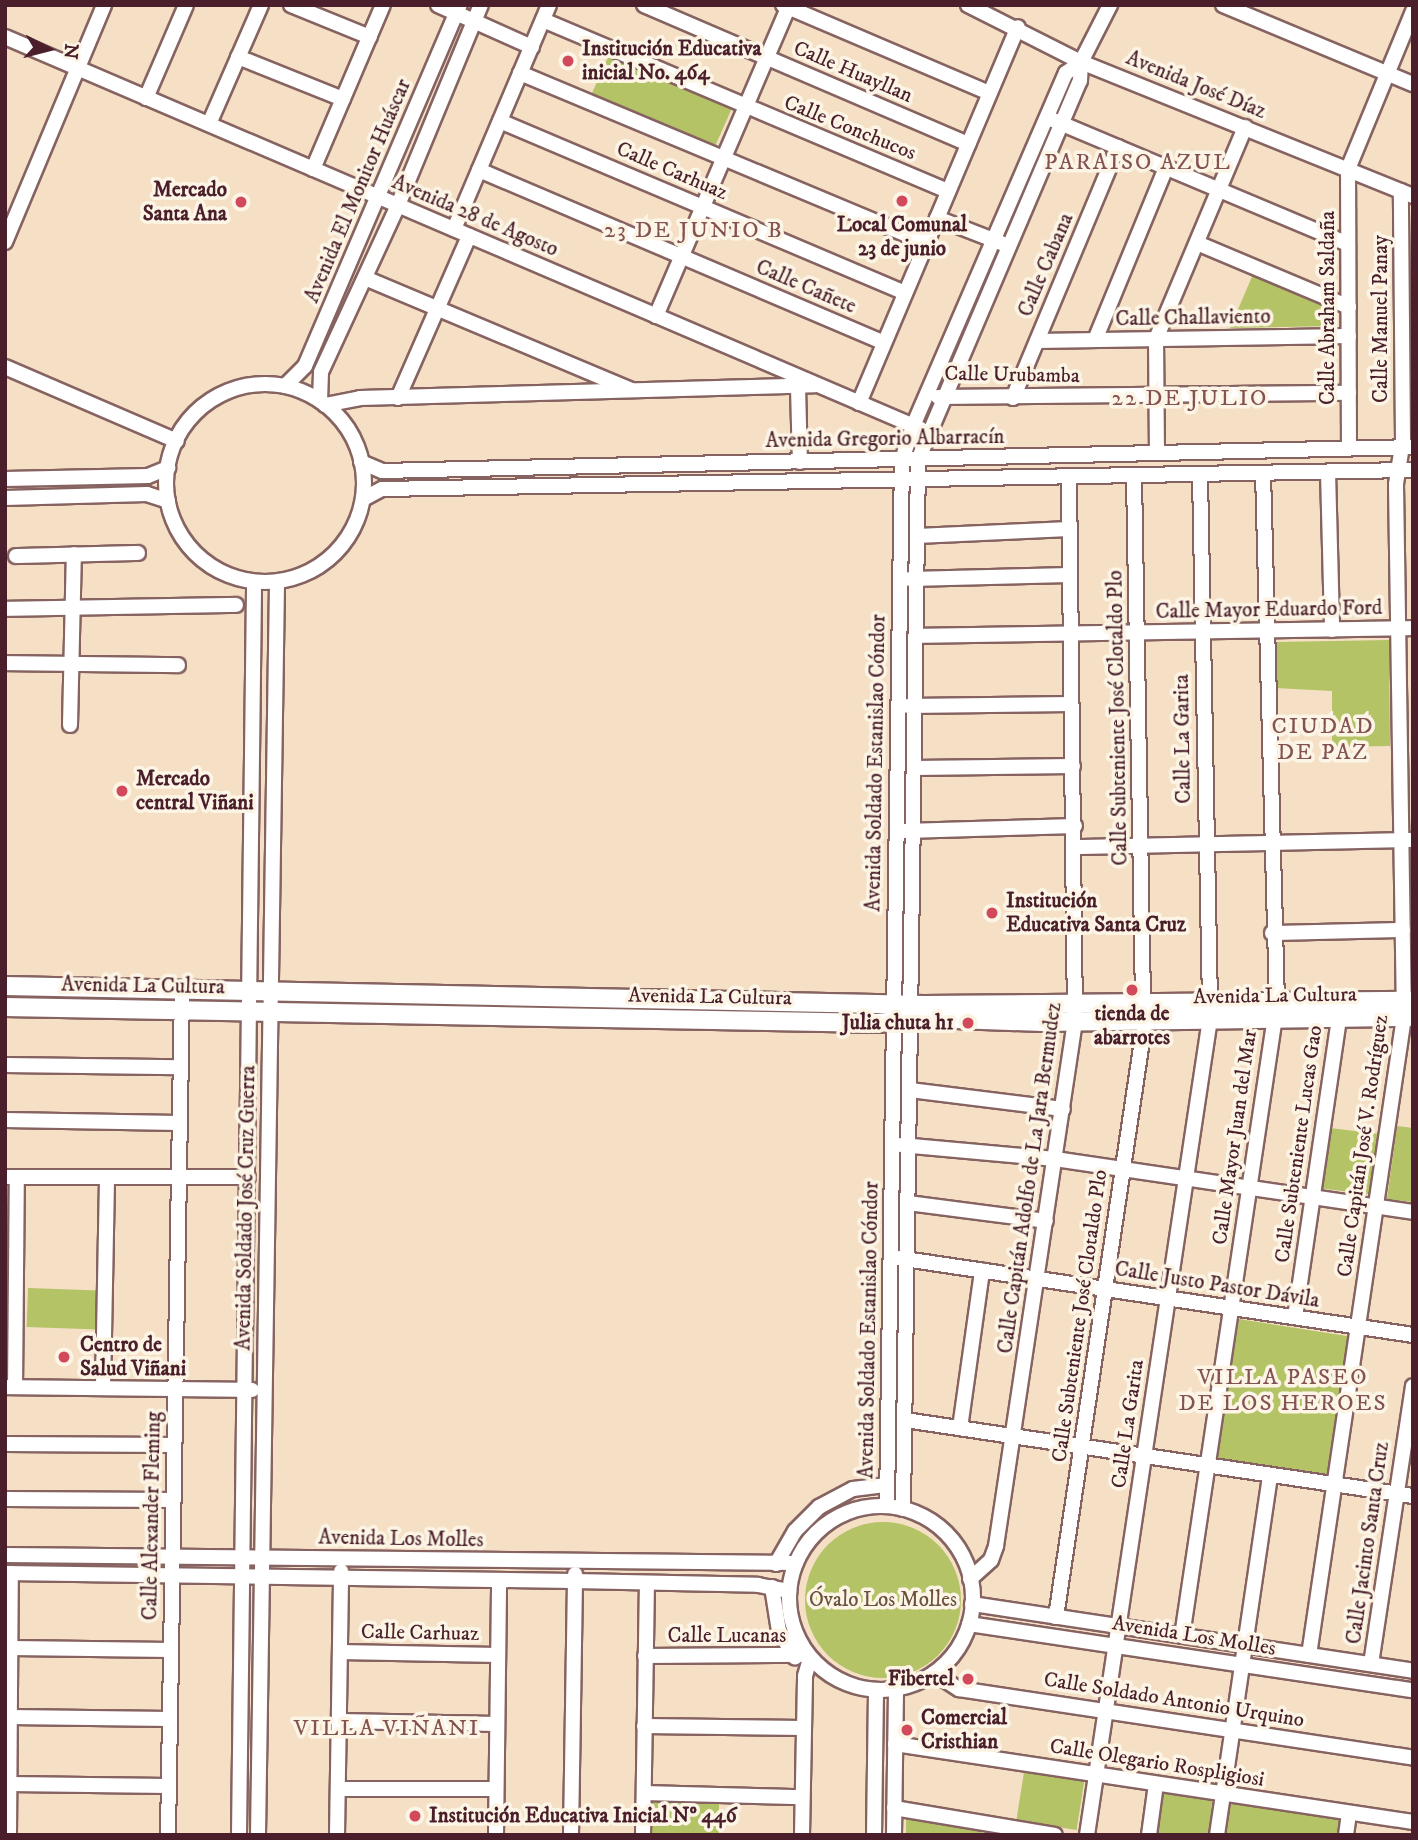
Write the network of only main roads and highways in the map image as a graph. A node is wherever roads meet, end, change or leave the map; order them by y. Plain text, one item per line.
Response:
1 (5, 986) edge
2 (580, 997) junction
3 (5, 1007) edge
4 (1408, 1009) edge
5 (1275, 1011) junction
6 (902, 1012) junction
7 (580, 1016) junction

1 - 2 main road, Avenida La Cultura
2 - 6 main road, Avenida La Cultura
2 - 7 main road
3 - 7 main road, Avenida La Cultura
4 - 5 main road, Avenida La Cultura
4 - 5 main road, Avenida La Cultura
5 - 6 main road, Avenida La Cultura
6 - 7 main road, Avenida La Cultura

